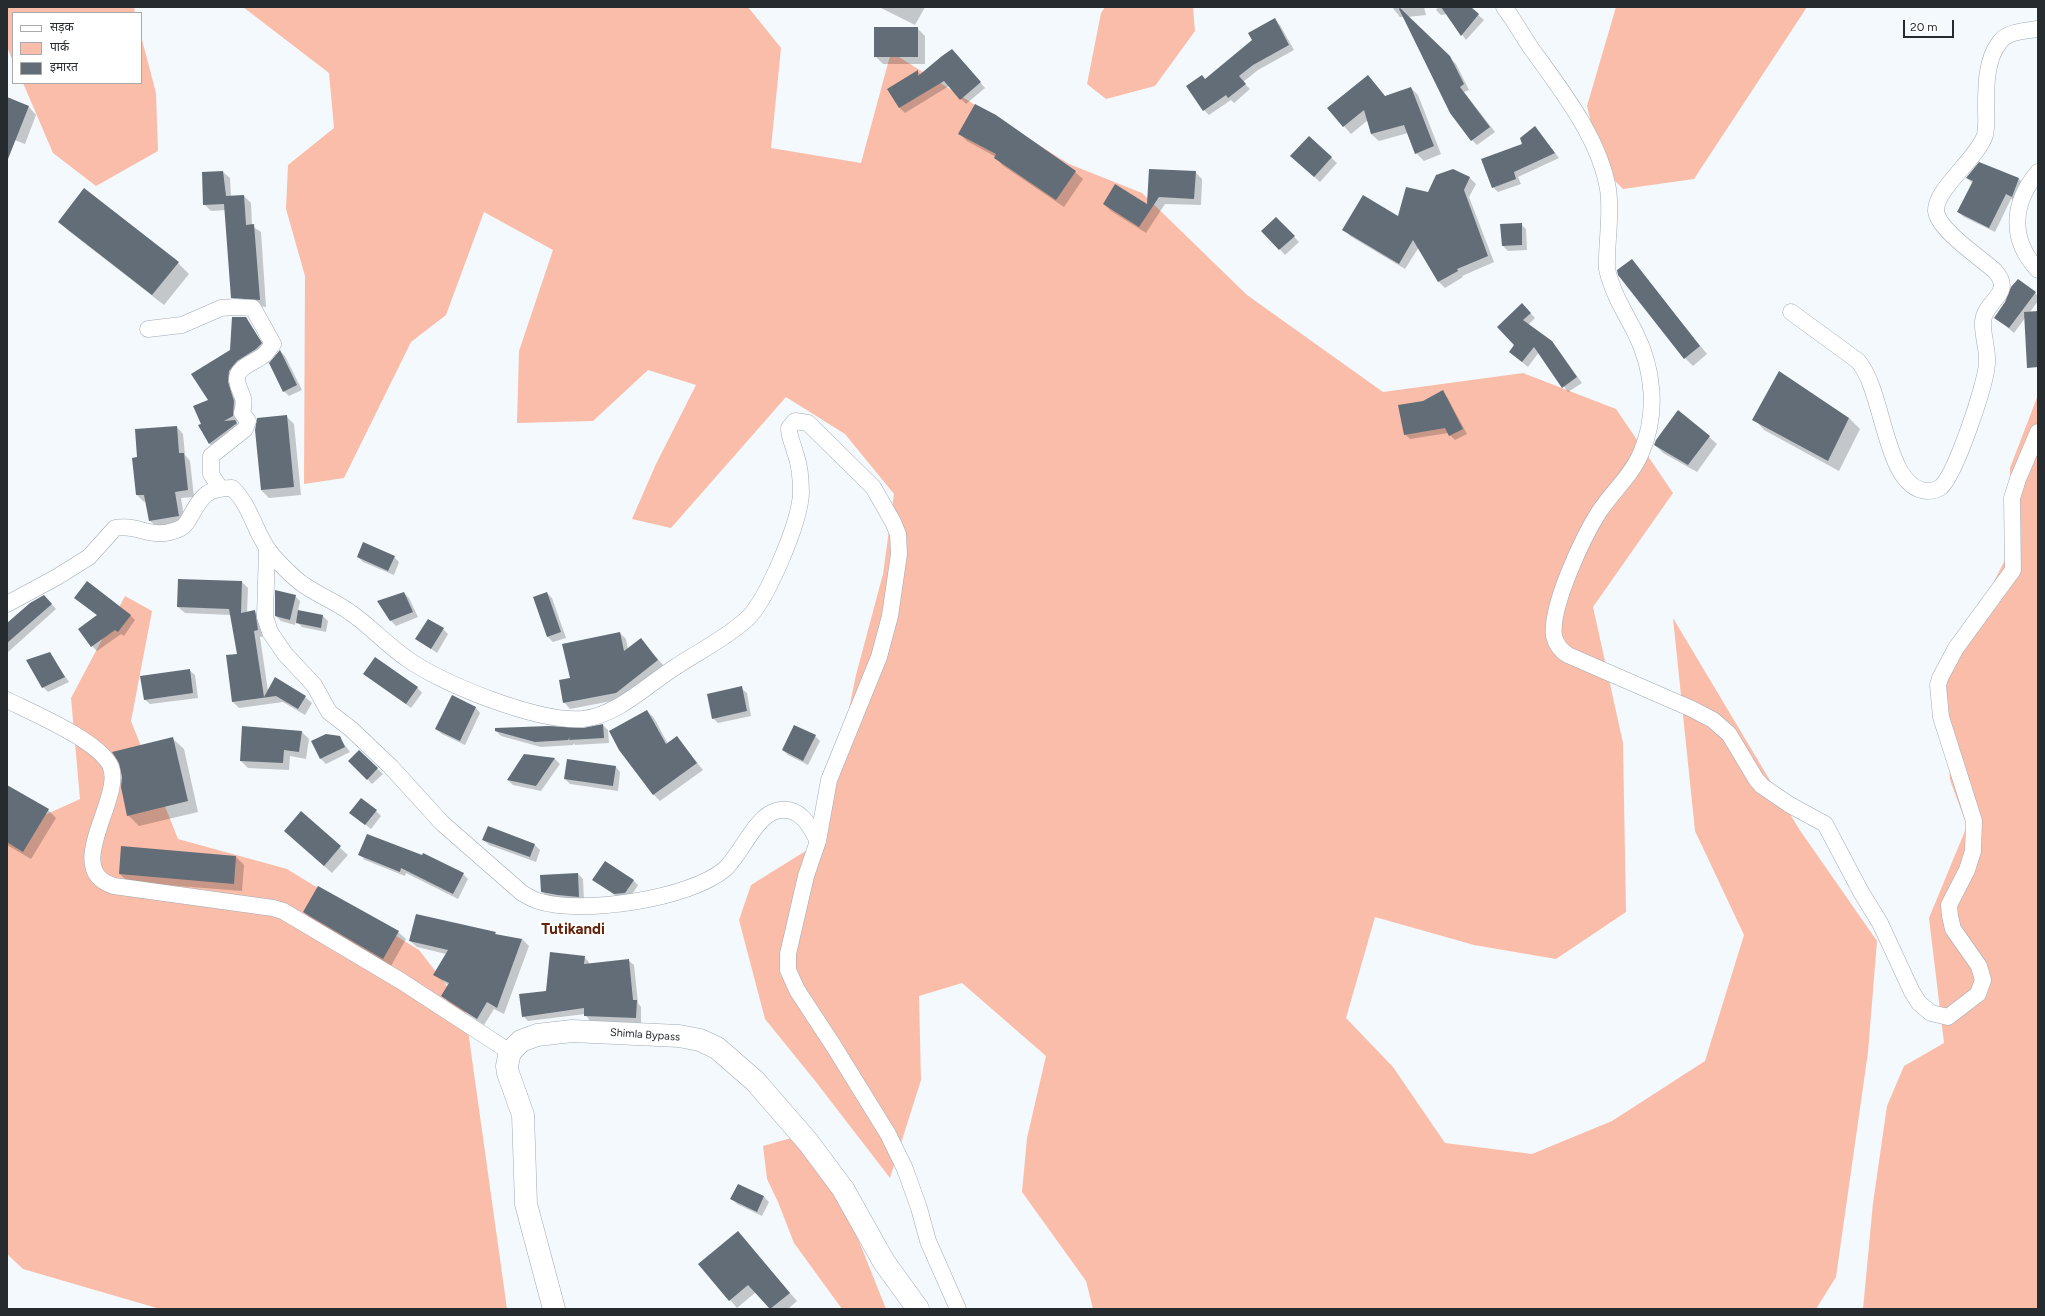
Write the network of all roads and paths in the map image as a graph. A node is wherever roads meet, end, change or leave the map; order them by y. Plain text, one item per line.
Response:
1 (1504, 7) edge
2 (2038, 29) edge
3 (2038, 172) edge
4 (2038, 270) edge
5 (1791, 312) dead end
6 (148, 328) dead end
7 (2038, 432) edge
8 (220, 488) junction
9 (267, 548) junction
10 (7, 604) edge
11 (7, 700) edge
12 (818, 841) junction
13 (510, 1052) junction
14 (554, 1309) edge
15 (918, 1309) edge
16 (958, 1309) edge

1 - 7 street
2 - 5 street
3 - 4 street
6 - 8 street
8 - 9 street
8 - 10 street
9 - 12 street
9 - 12 street
11 - 13 street
12 - 16 street
13 - 14 highway
13 - 15 highway, Shimla Bypass

